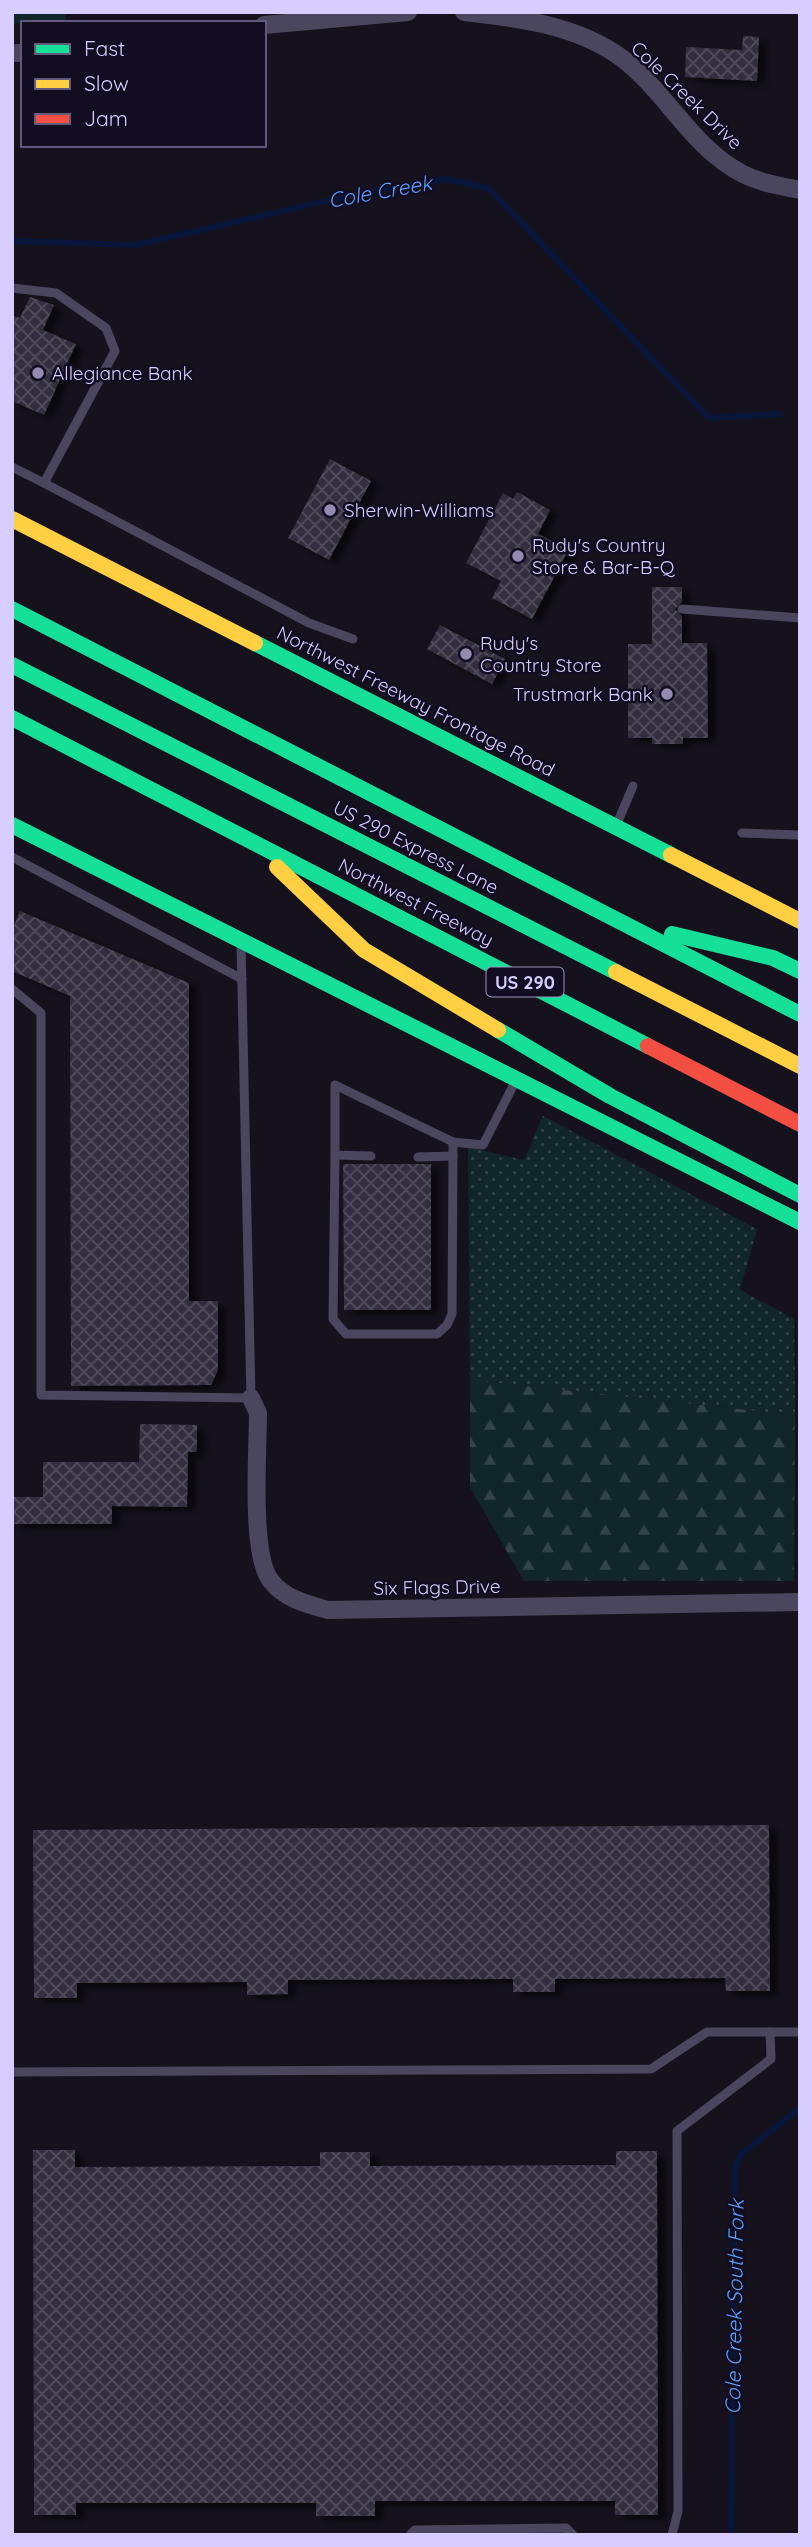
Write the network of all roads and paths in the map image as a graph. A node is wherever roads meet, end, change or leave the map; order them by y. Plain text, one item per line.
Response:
1 (408, 12) edge
2 (464, 12) edge
3 (266, 25) edge
4 (800, 190) edge
5 (12, 288) edge
6 (12, 467) edge
7 (44, 484) junction
8 (12, 519) edge
9 (682, 609) dead end
10 (12, 610) edge
11 (800, 618) edge
12 (353, 639) dead end
13 (12, 665) edge
14 (12, 718) edge
15 (633, 786) dead end
16 (616, 826) junction
17 (15, 832) edge
18 (742, 833) dead end
19 (800, 835) edge
20 (250, 841) junction
21 (12, 857) edge
22 (800, 921) edge
23 (625, 923) junction
24 (241, 943) junction
25 (800, 971) edge
26 (242, 979) junction
27 (12, 989) edge
28 (800, 1014) edge
29 (800, 1066) edge
30 (516, 1080) junction
31 (800, 1124) edge
32 (453, 1142) junction
33 (335, 1155) junction
34 (372, 1156) dead end
35 (453, 1156) junction
36 (418, 1157) dead end
37 (800, 1195) edge
38 (800, 1222) edge
39 (251, 1398) junction
40 (800, 1602) edge
41 (770, 2032) junction
42 (800, 2032) edge
43 (12, 2073) edge
44 (410, 2535) edge
45 (573, 2535) edge
46 (672, 2535) edge

1 - 3 street
2 - 4 street, Cole Creek Drive
5 - 7 lane
6 - 7 lane
7 - 12 lane
8 - 16 main road, Northwest Freeway Frontage Road
9 - 11 lane
10 - 23 main road
13 - 29 main road, US 290 Express Lane
14 - 20 main road, Northwest Freeway / US 290
15 - 16 lane
16 - 22 main road, Northwest Freeway Frontage Road
17 - 24 main road
18 - 19 lane
20 - 31 main road, Northwest Freeway / US 290
20 - 37 main road
21 - 26 lane
23 - 25 main road
23 - 28 main road
24 - 26 lane
24 - 30 main road
26 - 39 lane
27 - 39 lane
30 - 32 lane
30 - 38 main road
32 - 33 lane
32 - 35 lane
33 - 34 lane
33 - 35 lane
35 - 36 lane
39 - 40 street, Six Flags Drive
41 - 42 lane
41 - 43 lane
41 - 46 lane
44 - 45 lane

